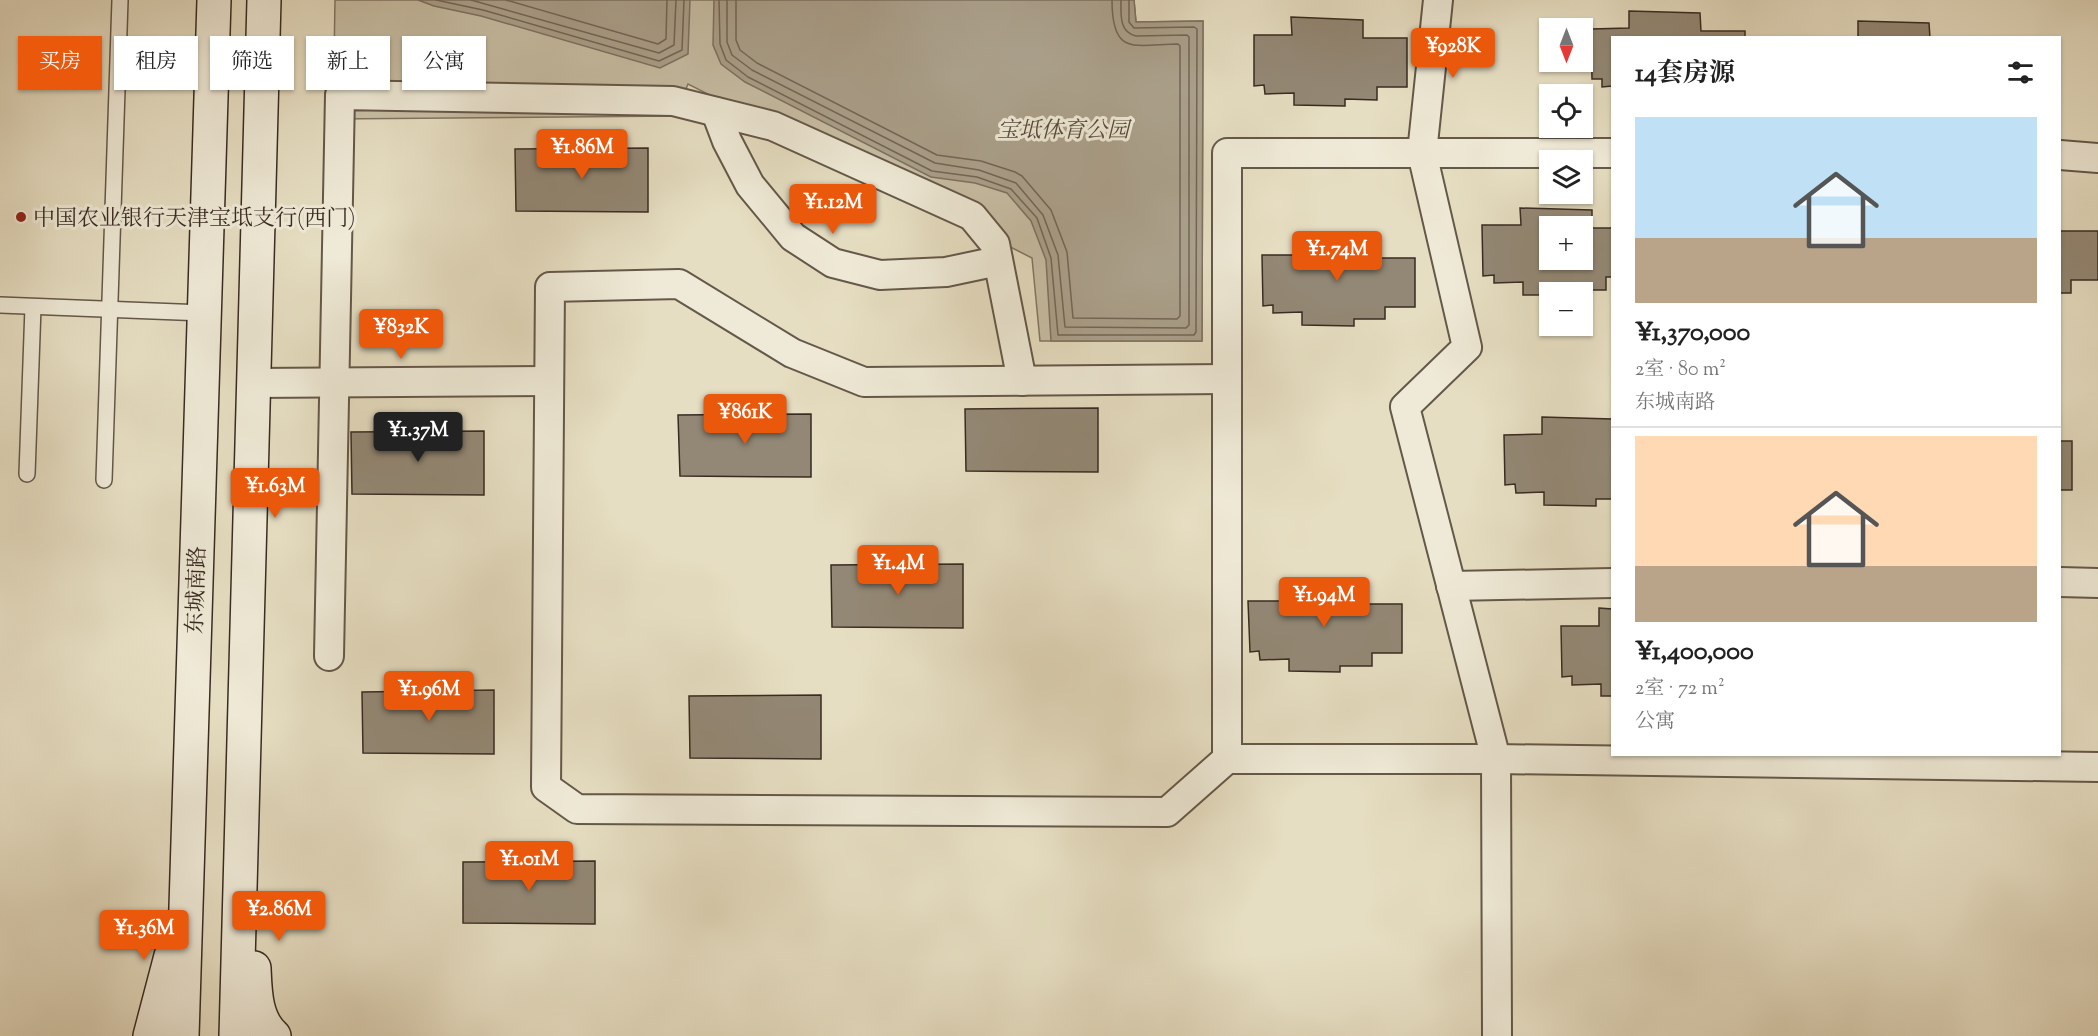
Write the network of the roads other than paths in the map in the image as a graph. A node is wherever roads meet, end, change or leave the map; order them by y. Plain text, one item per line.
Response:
1 (120, 0) edge
2 (214, 0) edge
3 (264, 0) edge
4 (1438, 0) edge
5 (716, 112) junction
6 (1422, 153) junction
7 (1611, 153) edge
8 (2061, 155) edge
9 (2098, 158) edge
10 (998, 261) junction
11 (0, 305) edge
12 (33, 307) junction
13 (111, 310) junction
14 (204, 314) junction
15 (1227, 379) junction
16 (549, 381) junction
17 (1022, 381) junction
18 (252, 383) junction
19 (336, 384) junction
20 (27, 474) dead end
21 (104, 480) dead end
22 (2061, 582) edge
23 (1611, 583) edge
24 (2098, 583) edge
25 (1451, 586) junction
26 (328, 656) dead end
27 (1227, 759) junction
28 (1496, 759) junction
29 (2098, 767) edge
30 (240, 873) junction
31 (186, 899) junction
32 (150, 1036) edge
33 (182, 1036) edge
34 (236, 1036) edge
35 (274, 1036) edge
36 (1497, 1036) edge

1 - 13 lane
2 - 14 main road, 东城南路
3 - 18 main road
4 - 6 street
5 - 10 street
5 - 10 street
5 - 19 street
6 - 7 street
6 - 15 street
6 - 25 street
8 - 9 street
10 - 17 street
11 - 12 lane
12 - 13 lane
12 - 20 lane
13 - 14 lane
13 - 21 lane
14 - 31 main road, 东城南路
15 - 17 street
15 - 27 street
16 - 17 street
16 - 19 street
16 - 27 street
18 - 19 street
18 - 30 main road
19 - 26 street
22 - 24 street
23 - 25 street
25 - 28 street
27 - 28 street
28 - 29 street
28 - 36 street
30 - 34 main road
30 - 35 main road
31 - 32 main road
31 - 33 main road, 东城南路

